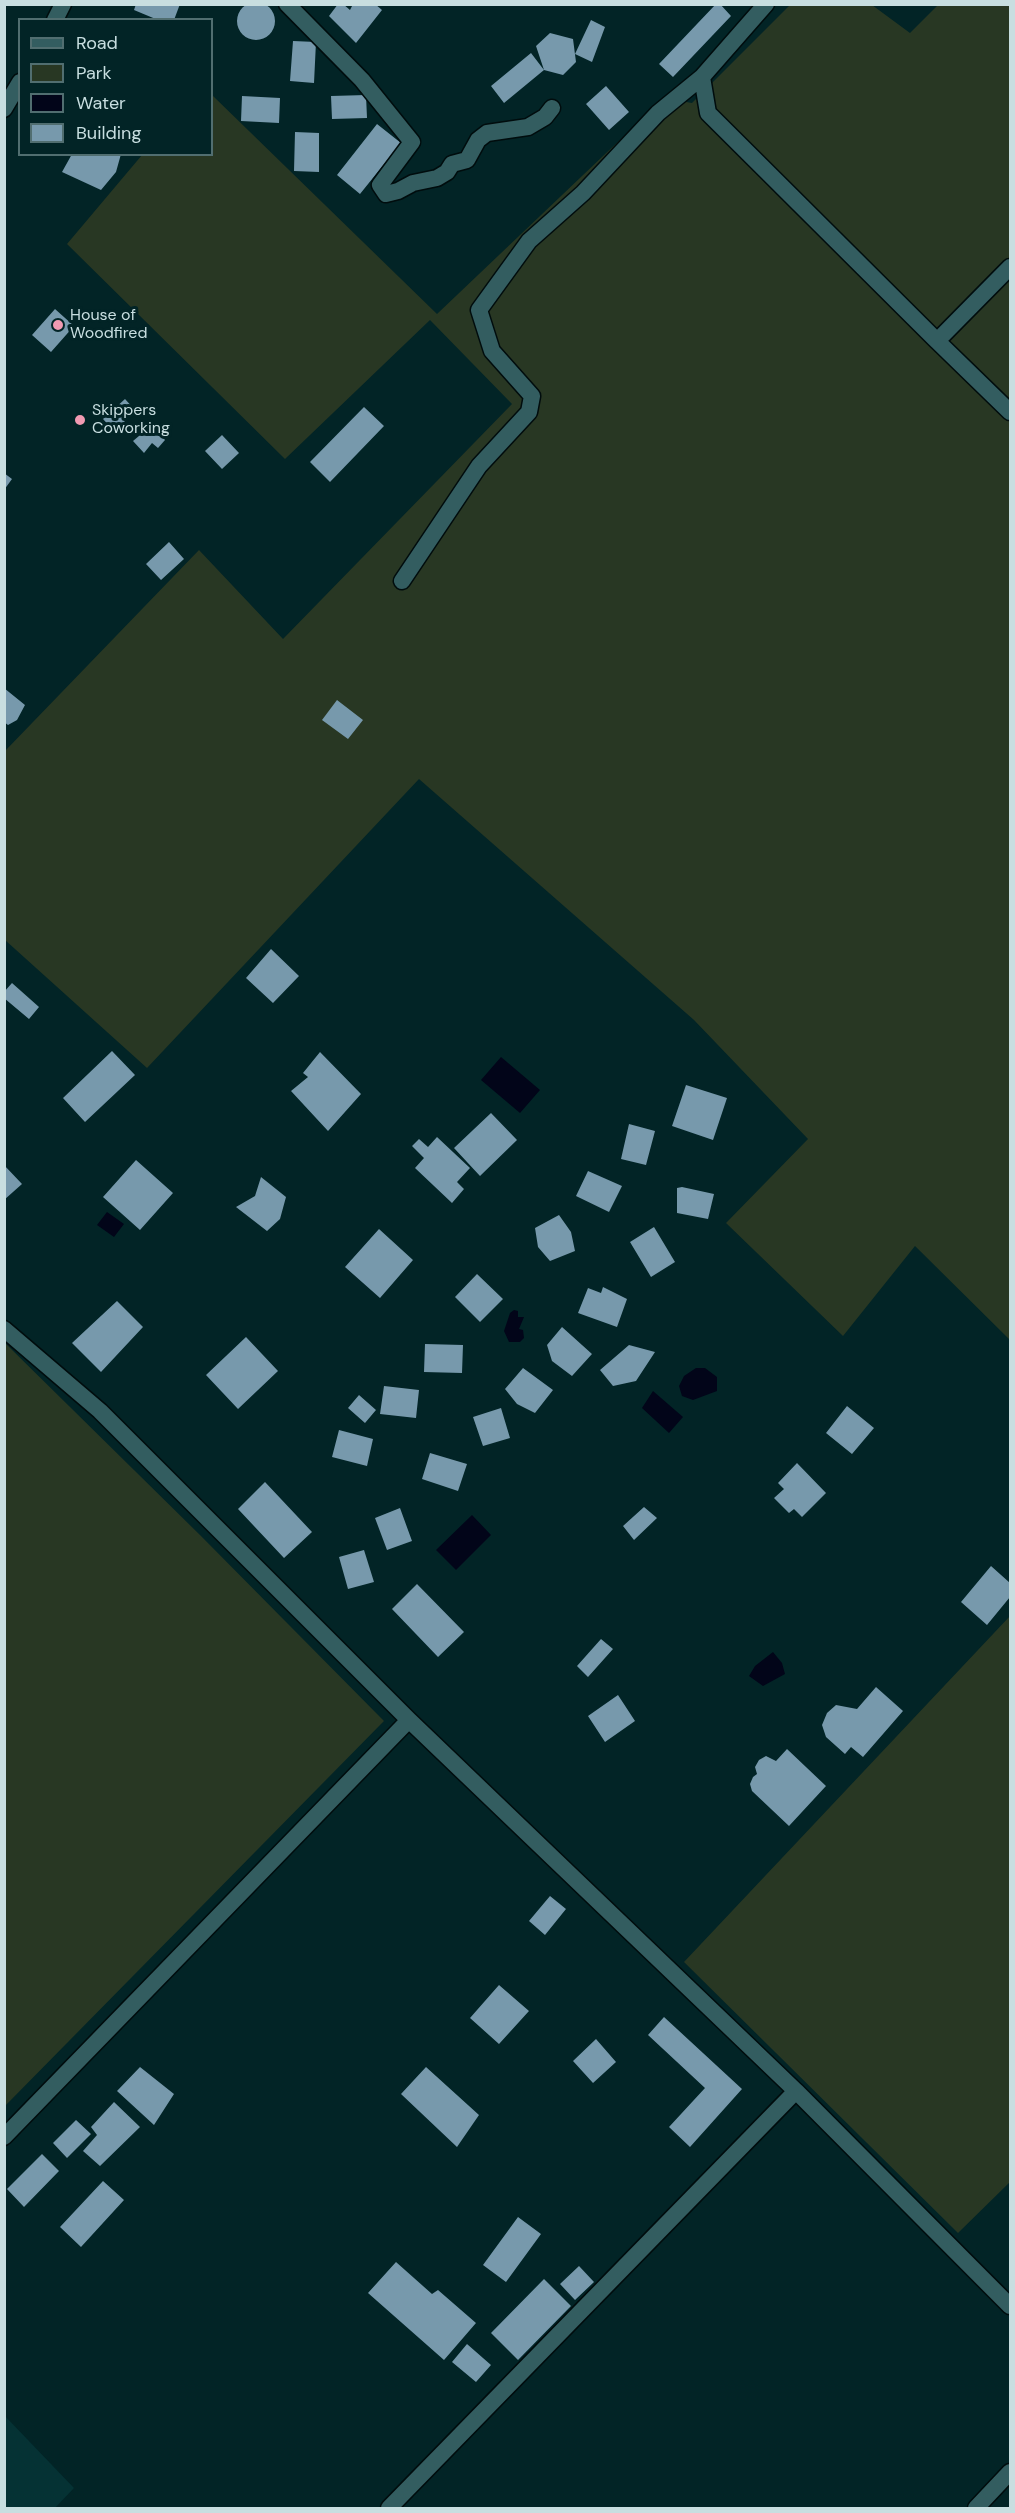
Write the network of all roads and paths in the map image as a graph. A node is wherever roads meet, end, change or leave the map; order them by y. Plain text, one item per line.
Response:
1 (63, 4) edge
2 (287, 4) edge
3 (761, 6) edge
4 (56, 18) edge
5 (702, 77) junction
6 (18, 85) edge
7 (552, 108) dead end
8 (4, 109) edge
9 (1011, 267) edge
10 (938, 341) junction
11 (1011, 412) edge
12 (402, 581) dead end
13 (4, 1329) edge
14 (409, 1720) junction
15 (796, 2091) junction
16 (4, 2136) edge
17 (1011, 2306) edge
18 (1011, 2472) edge
19 (389, 2508) edge
20 (976, 2508) edge

1 - 4 street
2 - 7 street
3 - 5 street
5 - 10 street
5 - 12 street
6 - 8 street
9 - 10 street
10 - 11 street
13 - 14 street
14 - 15 street
14 - 16 street
15 - 17 street
15 - 19 street
18 - 20 street

